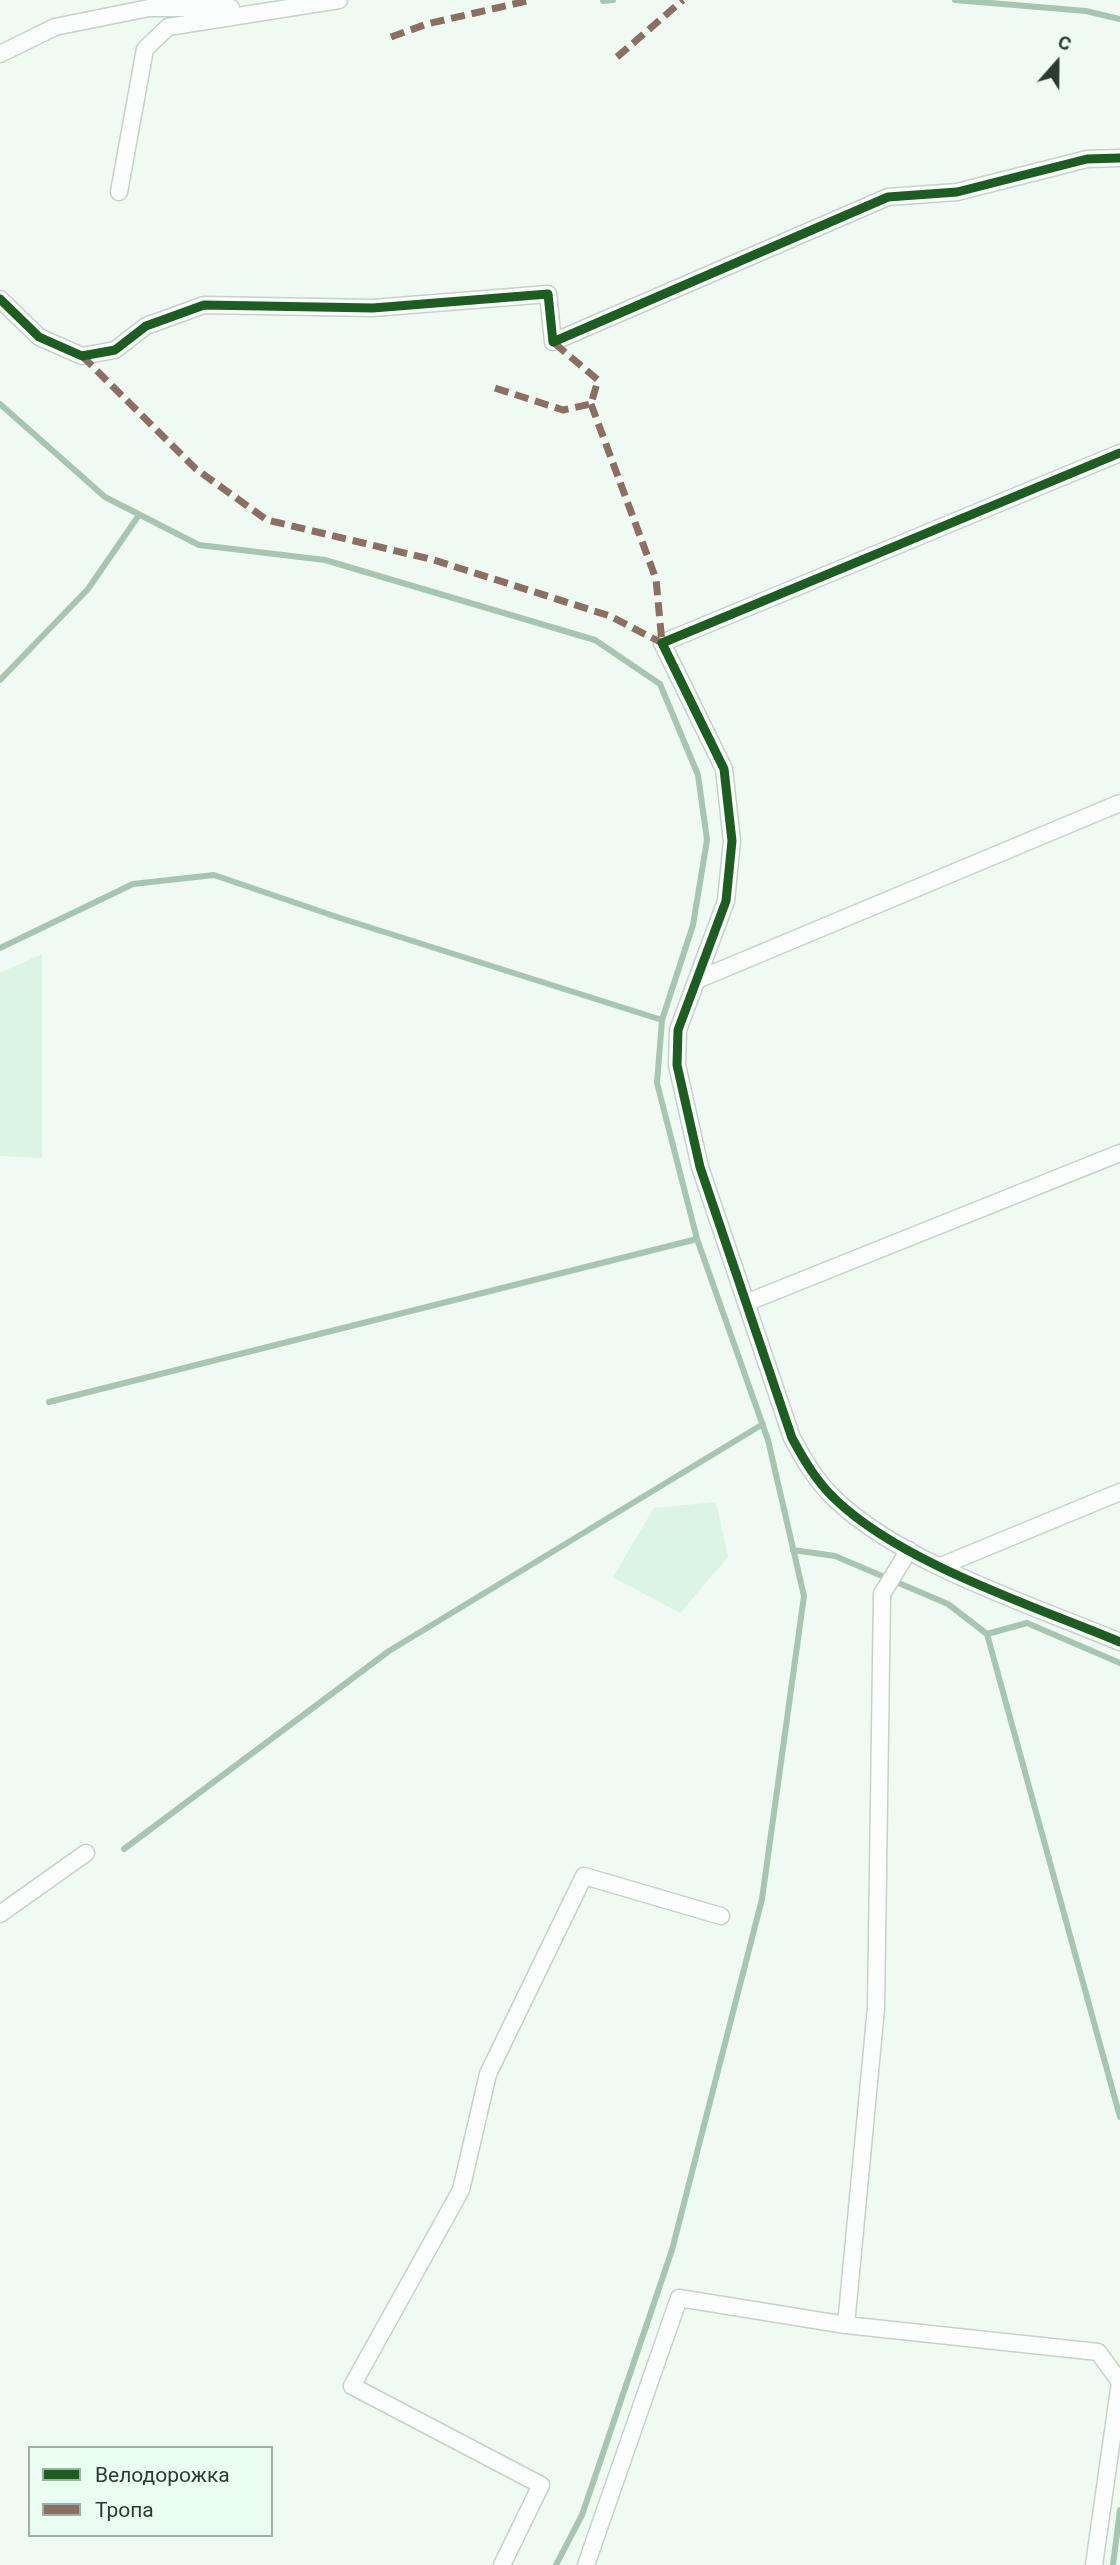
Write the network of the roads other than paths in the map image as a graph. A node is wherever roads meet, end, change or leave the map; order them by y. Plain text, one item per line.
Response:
1 (339, 0) edge
2 (273, 8) junction
3 (0, 54) edge
4 (1120, 158) edge
5 (119, 192) dead end
6 (0, 299) edge
7 (1120, 453) edge
8 (1120, 803) edge
9 (698, 980) junction
10 (1120, 1153) edge
11 (748, 1302) junction
12 (1120, 1492) edge
13 (909, 1550) junction
14 (941, 1566) junction
15 (1120, 1642) edge
16 (86, 1853) dead end
17 (0, 1914) edge
18 (721, 1916) dead end
19 (846, 2325) junction
20 (502, 2565) edge
21 (586, 2565) edge
22 (1094, 2565) edge

1 - 2 street
2 - 3 street
2 - 5 street
4 - 6 street
7 - 9 street
8 - 9 street
9 - 11 street
10 - 11 street
11 - 13 street
12 - 14 street
13 - 14 street
13 - 19 street
14 - 15 street
16 - 17 street
18 - 20 street
19 - 21 street
19 - 22 street

